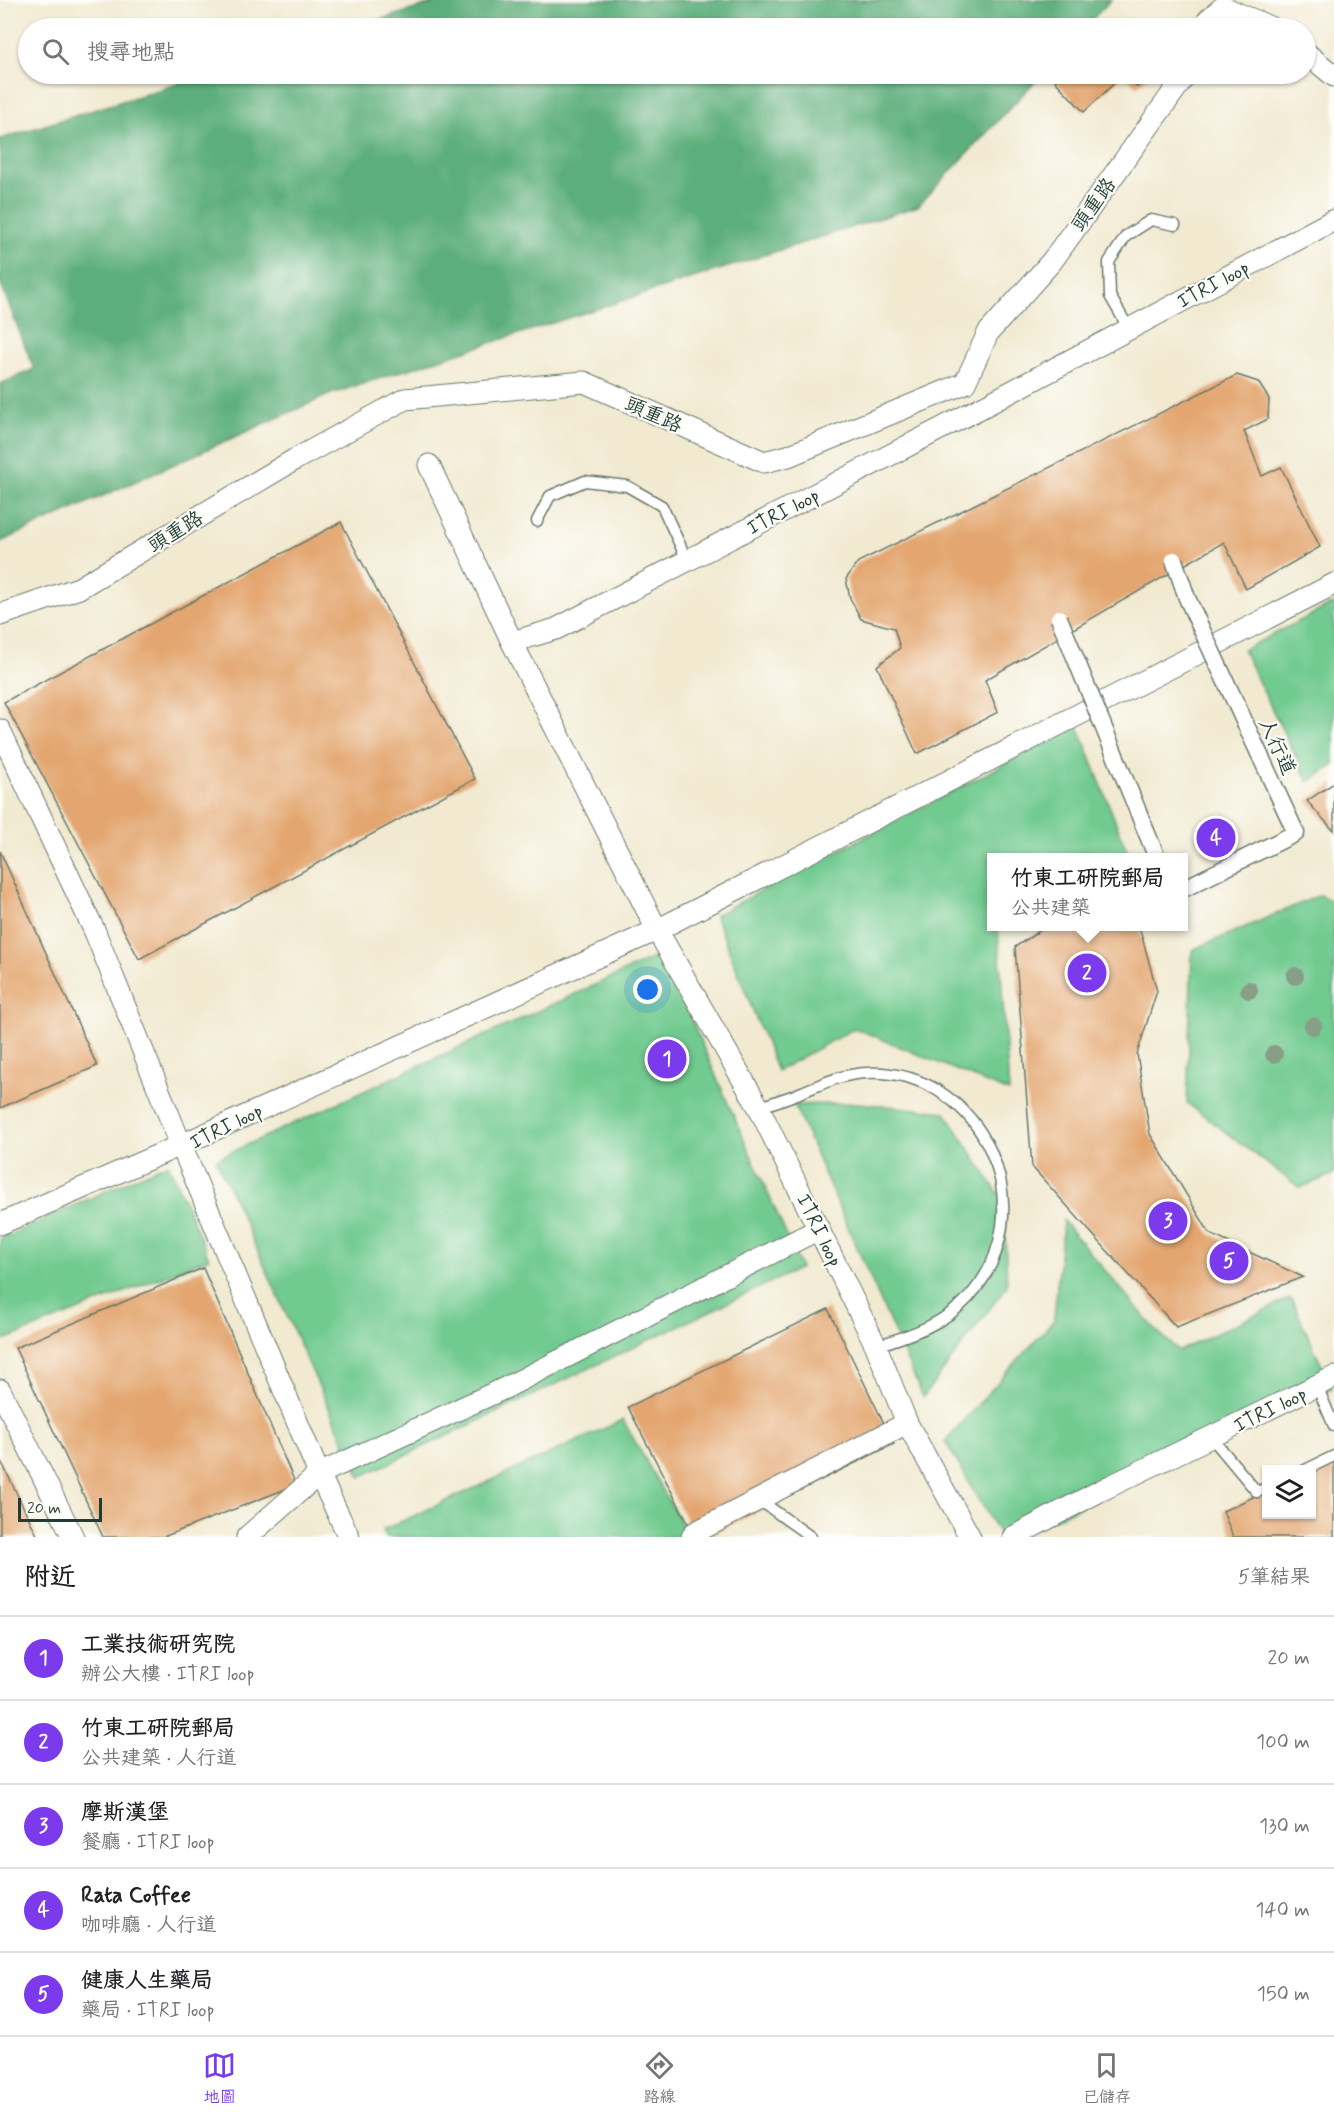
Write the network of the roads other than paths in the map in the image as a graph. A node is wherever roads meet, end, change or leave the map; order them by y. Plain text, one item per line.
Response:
1 (1210, 18) edge
2 (1249, 18) edge
3 (1316, 62) edge
4 (1334, 76) edge
5 (1179, 84) edge
6 (1334, 220) edge
7 (1175, 225) dead end
8 (1129, 329) junction
9 (429, 465) dead end
10 (537, 520) dead end
11 (1174, 560) dead end
12 (687, 561) junction
13 (1334, 584) edge
14 (0, 615) edge
15 (1059, 618) dead end
16 (513, 642) junction
17 (0, 730) edge
18 (1155, 853) edge
19 (1188, 887) edge
20 (657, 930) junction
21 (759, 1107) junction
22 (181, 1145) junction
23 (0, 1224) edge
24 (819, 1229) junction
25 (876, 1346) junction
26 (1326, 1382) edge
27 (0, 1390) edge
28 (907, 1422) junction
29 (1334, 1425) edge
30 (1212, 1437) junction
31 (1334, 1456) edge
32 (1315, 1465) edge
33 (319, 1474) junction
34 (1262, 1490) edge
35 (758, 1499) junction
36 (73, 1537) edge
37 (247, 1537) edge
38 (349, 1537) edge
39 (692, 1537) edge
40 (812, 1537) edge
41 (970, 1537) edge
42 (1013, 1537) edge

1 - 2 street
3 - 4 street
5 - 14 street, 頭重路
6 - 8 street, ITRI loop
7 - 8 lane
8 - 12 street, ITRI loop
9 - 16 street
10 - 12 lane
11 - 19 street, 人行道, bridge
12 - 16 street, ITRI loop
13 - 20 street, ITRI loop
15 - 18 street, bridge
16 - 20 street, ITRI loop
17 - 22 street
20 - 21 street, ITRI loop
20 - 22 street, ITRI loop
21 - 24 street, ITRI loop
21 - 25 lane
22 - 23 street
22 - 33 street, ITRI loop
24 - 25 street, ITRI loop
24 - 33 street
25 - 28 street, ITRI loop
26 - 29 lane
26 - 30 street, ITRI loop
27 - 36 street
28 - 35 street
28 - 41 street, ITRI loop
30 - 34 lane
30 - 42 street, ITRI loop
31 - 32 lane
33 - 37 street
33 - 38 street, ITRI loop
35 - 39 street
35 - 40 lane

